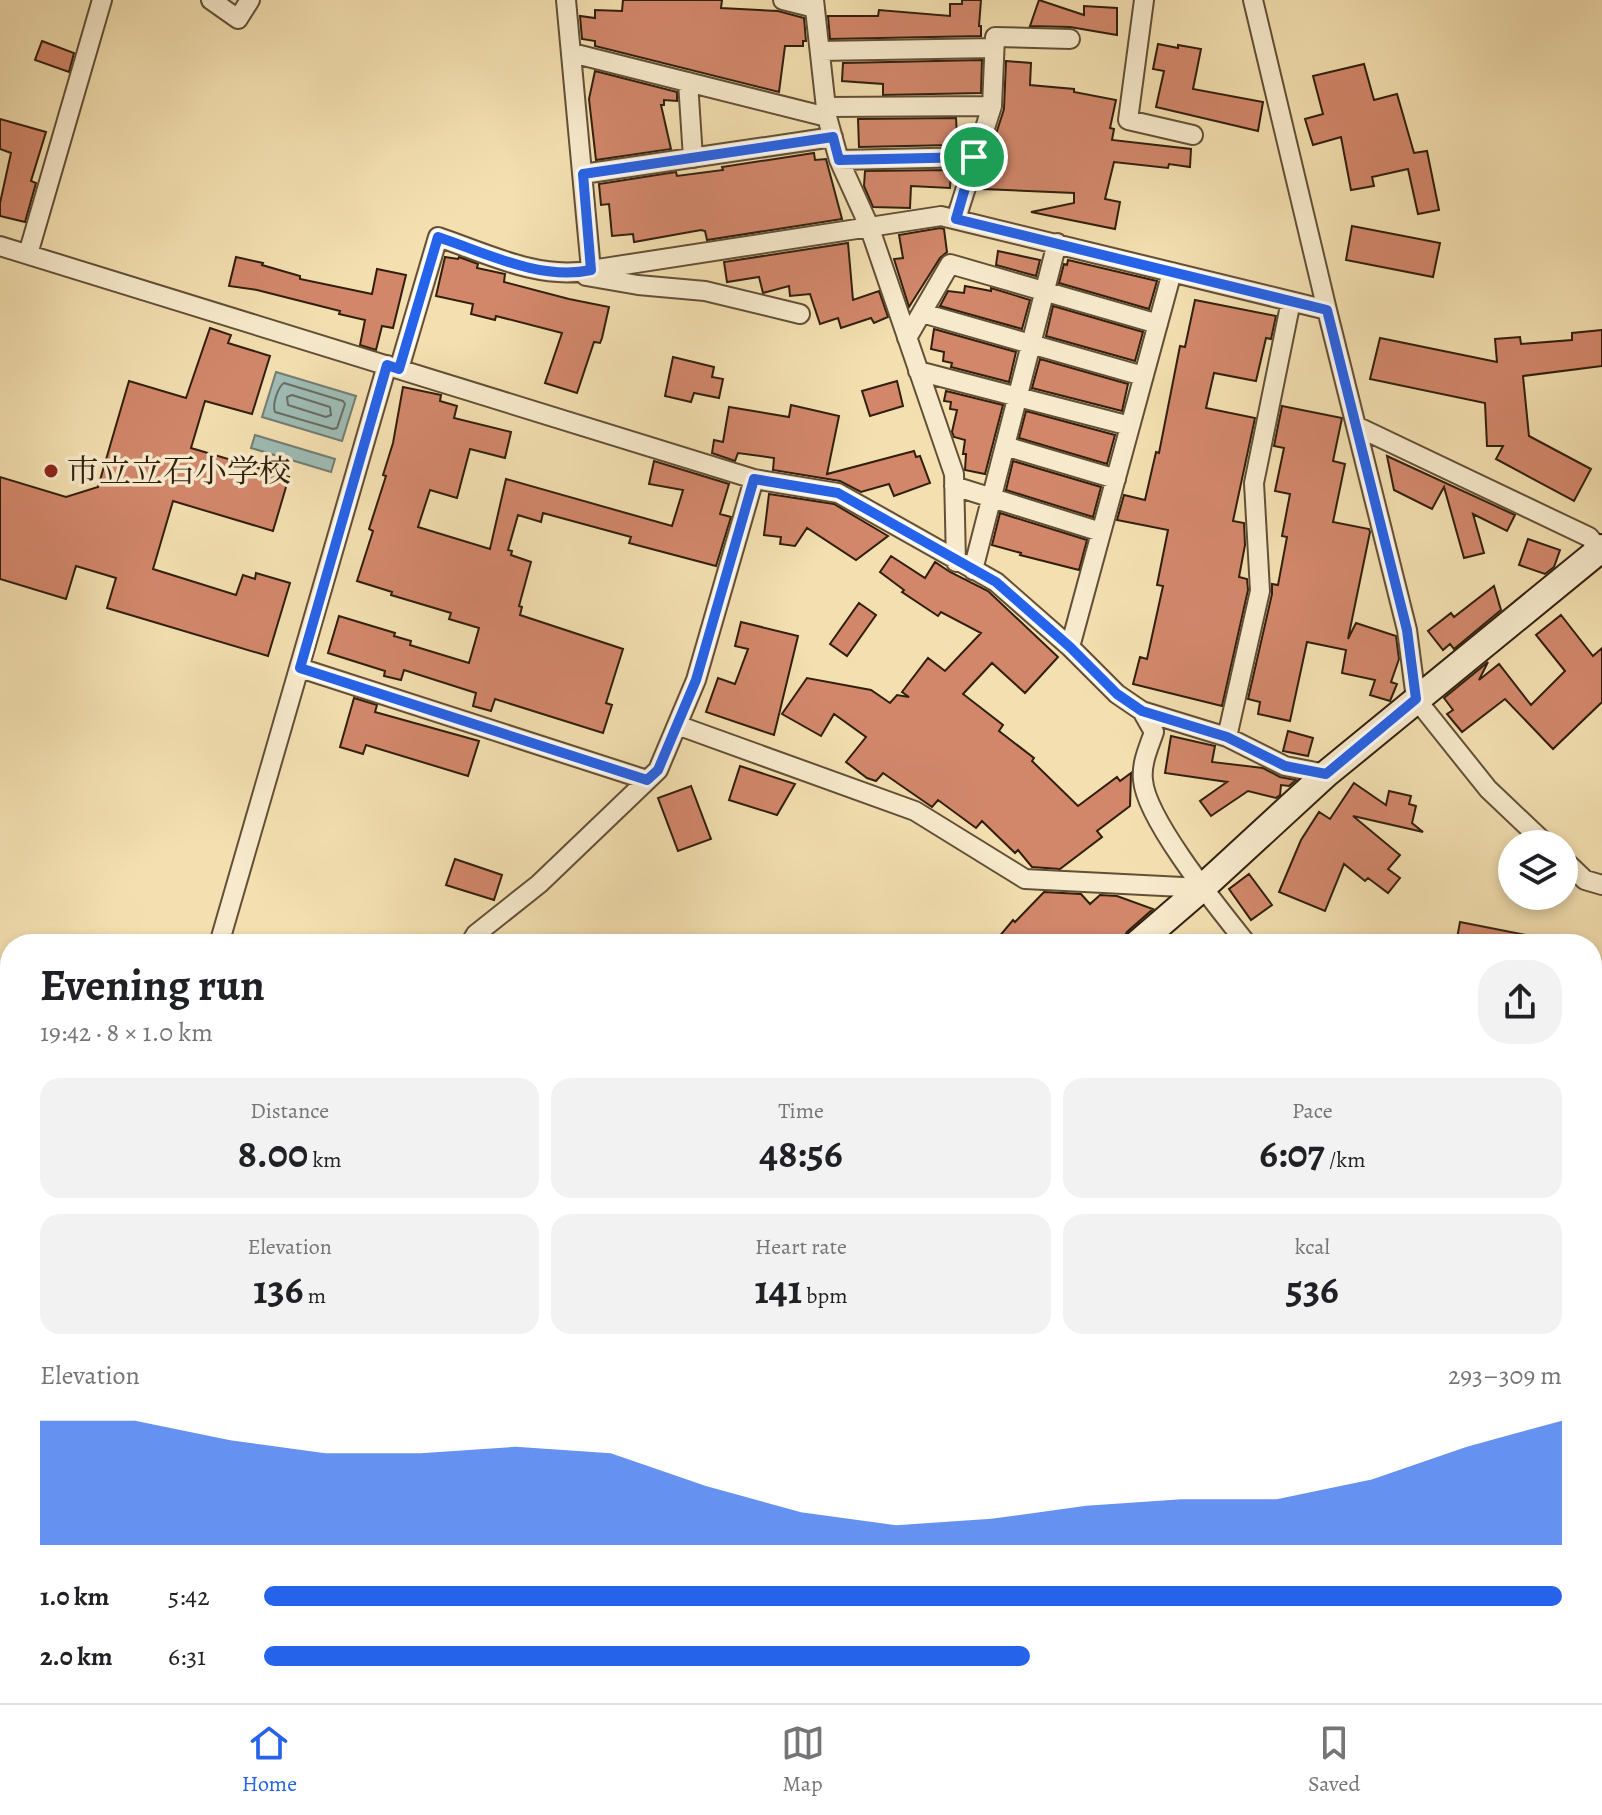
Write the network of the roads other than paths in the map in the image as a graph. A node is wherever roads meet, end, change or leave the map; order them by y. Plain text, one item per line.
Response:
1 (102, 0) edge
2 (211, 0) edge
3 (250, 0) edge
4 (566, 0) edge
5 (783, 0) edge
6 (1144, 0) edge
7 (1253, 0) edge
8 (814, 4) edge
9 (1070, 39) dead end
10 (994, 48) junction
11 (820, 51) junction
12 (572, 53) junction
13 (688, 82) junction
14 (992, 106) junction
15 (827, 112) junction
16 (1193, 135) dead end
17 (833, 137) junction
18 (974, 157) junction
19 (693, 158) junction
20 (839, 160) junction
21 (583, 174) junction
22 (956, 219) junction
23 (869, 226) junction
24 (1057, 243) junction
25 (0, 246) edge
26 (28, 254) junction
27 (591, 270) junction
28 (1172, 272) junction
29 (572, 274) junction
30 (1045, 291) junction
31 (1291, 301) junction
32 (1327, 310) junction
33 (922, 313) junction
34 (800, 314) dead end
35 (1158, 324) junction
36 (907, 338) junction
37 (1031, 344) junction
38 (393, 367) junction
39 (918, 371) junction
40 (1143, 376) junction
41 (1018, 395) junction
42 (1130, 426) junction
43 (1356, 426) junction
44 (1005, 446) junction
45 (754, 479) junction
46 (1116, 479) junction
47 (954, 486) junction
48 (991, 498) junction
49 (1101, 532) junction
50 (1601, 550) edge
51 (965, 566) junction
52 (1070, 647) junction
53 (300, 668) junction
54 (1416, 699) junction
55 (1142, 711) junction
56 (677, 725) junction
57 (1227, 737) junction
58 (1326, 774) junction
59 (647, 780) junction
60 (1531, 830) edge
61 (1578, 873) edge
62 (1602, 885) edge
63 (1202, 888) junction
64 (222, 934) edge
65 (476, 934) edge
66 (1149, 934) edge
67 (1239, 934) edge

1 - 26 street
2 - 3 street
4 - 12 street
5 - 8 street
6 - 16 street
7 - 32 street
8 - 11 street
9 - 10 street
10 - 11 street
10 - 14 street
11 - 15 street
12 - 13 street
12 - 21 street
13 - 15 street
13 - 19 street
14 - 15 street
14 - 18 street
15 - 17 street
17 - 19 street
17 - 20 street
18 - 20 street
18 - 22 street
19 - 21 street
20 - 23 street
21 - 27 street
22 - 23 street
22 - 24 street
23 - 27 street
23 - 36 street
24 - 28 street
24 - 30 street
25 - 26 street
26 - 38 street
27 - 29 street
28 - 31 street
28 - 35 street
29 - 34 street
29 - 38 street
30 - 33 street
30 - 35 street
30 - 37 street
31 - 32 street
31 - 57 street
32 - 43 street
33 - 36 street
33 - 37 street
35 - 40 street
36 - 39 street
37 - 40 street
37 - 41 street
38 - 45 street
38 - 53 street
39 - 41 street
39 - 47 street
40 - 42 street
41 - 42 street
41 - 44 street
42 - 46 street
43 - 50 street
43 - 54 street
44 - 46 street
44 - 48 street
45 - 51 street
45 - 56 street
46 - 49 street
47 - 48 street
47 - 51 street
48 - 49 street
48 - 51 street
49 - 52 street
50 - 54 street
51 - 52 street
52 - 55 street
53 - 59 street
53 - 64 street
54 - 58 street
54 - 60 street
55 - 57 street
55 - 63 street
56 - 59 street
56 - 63 street
57 - 58 street
58 - 63 street
59 - 65 street
61 - 62 street
63 - 66 street
63 - 67 street

